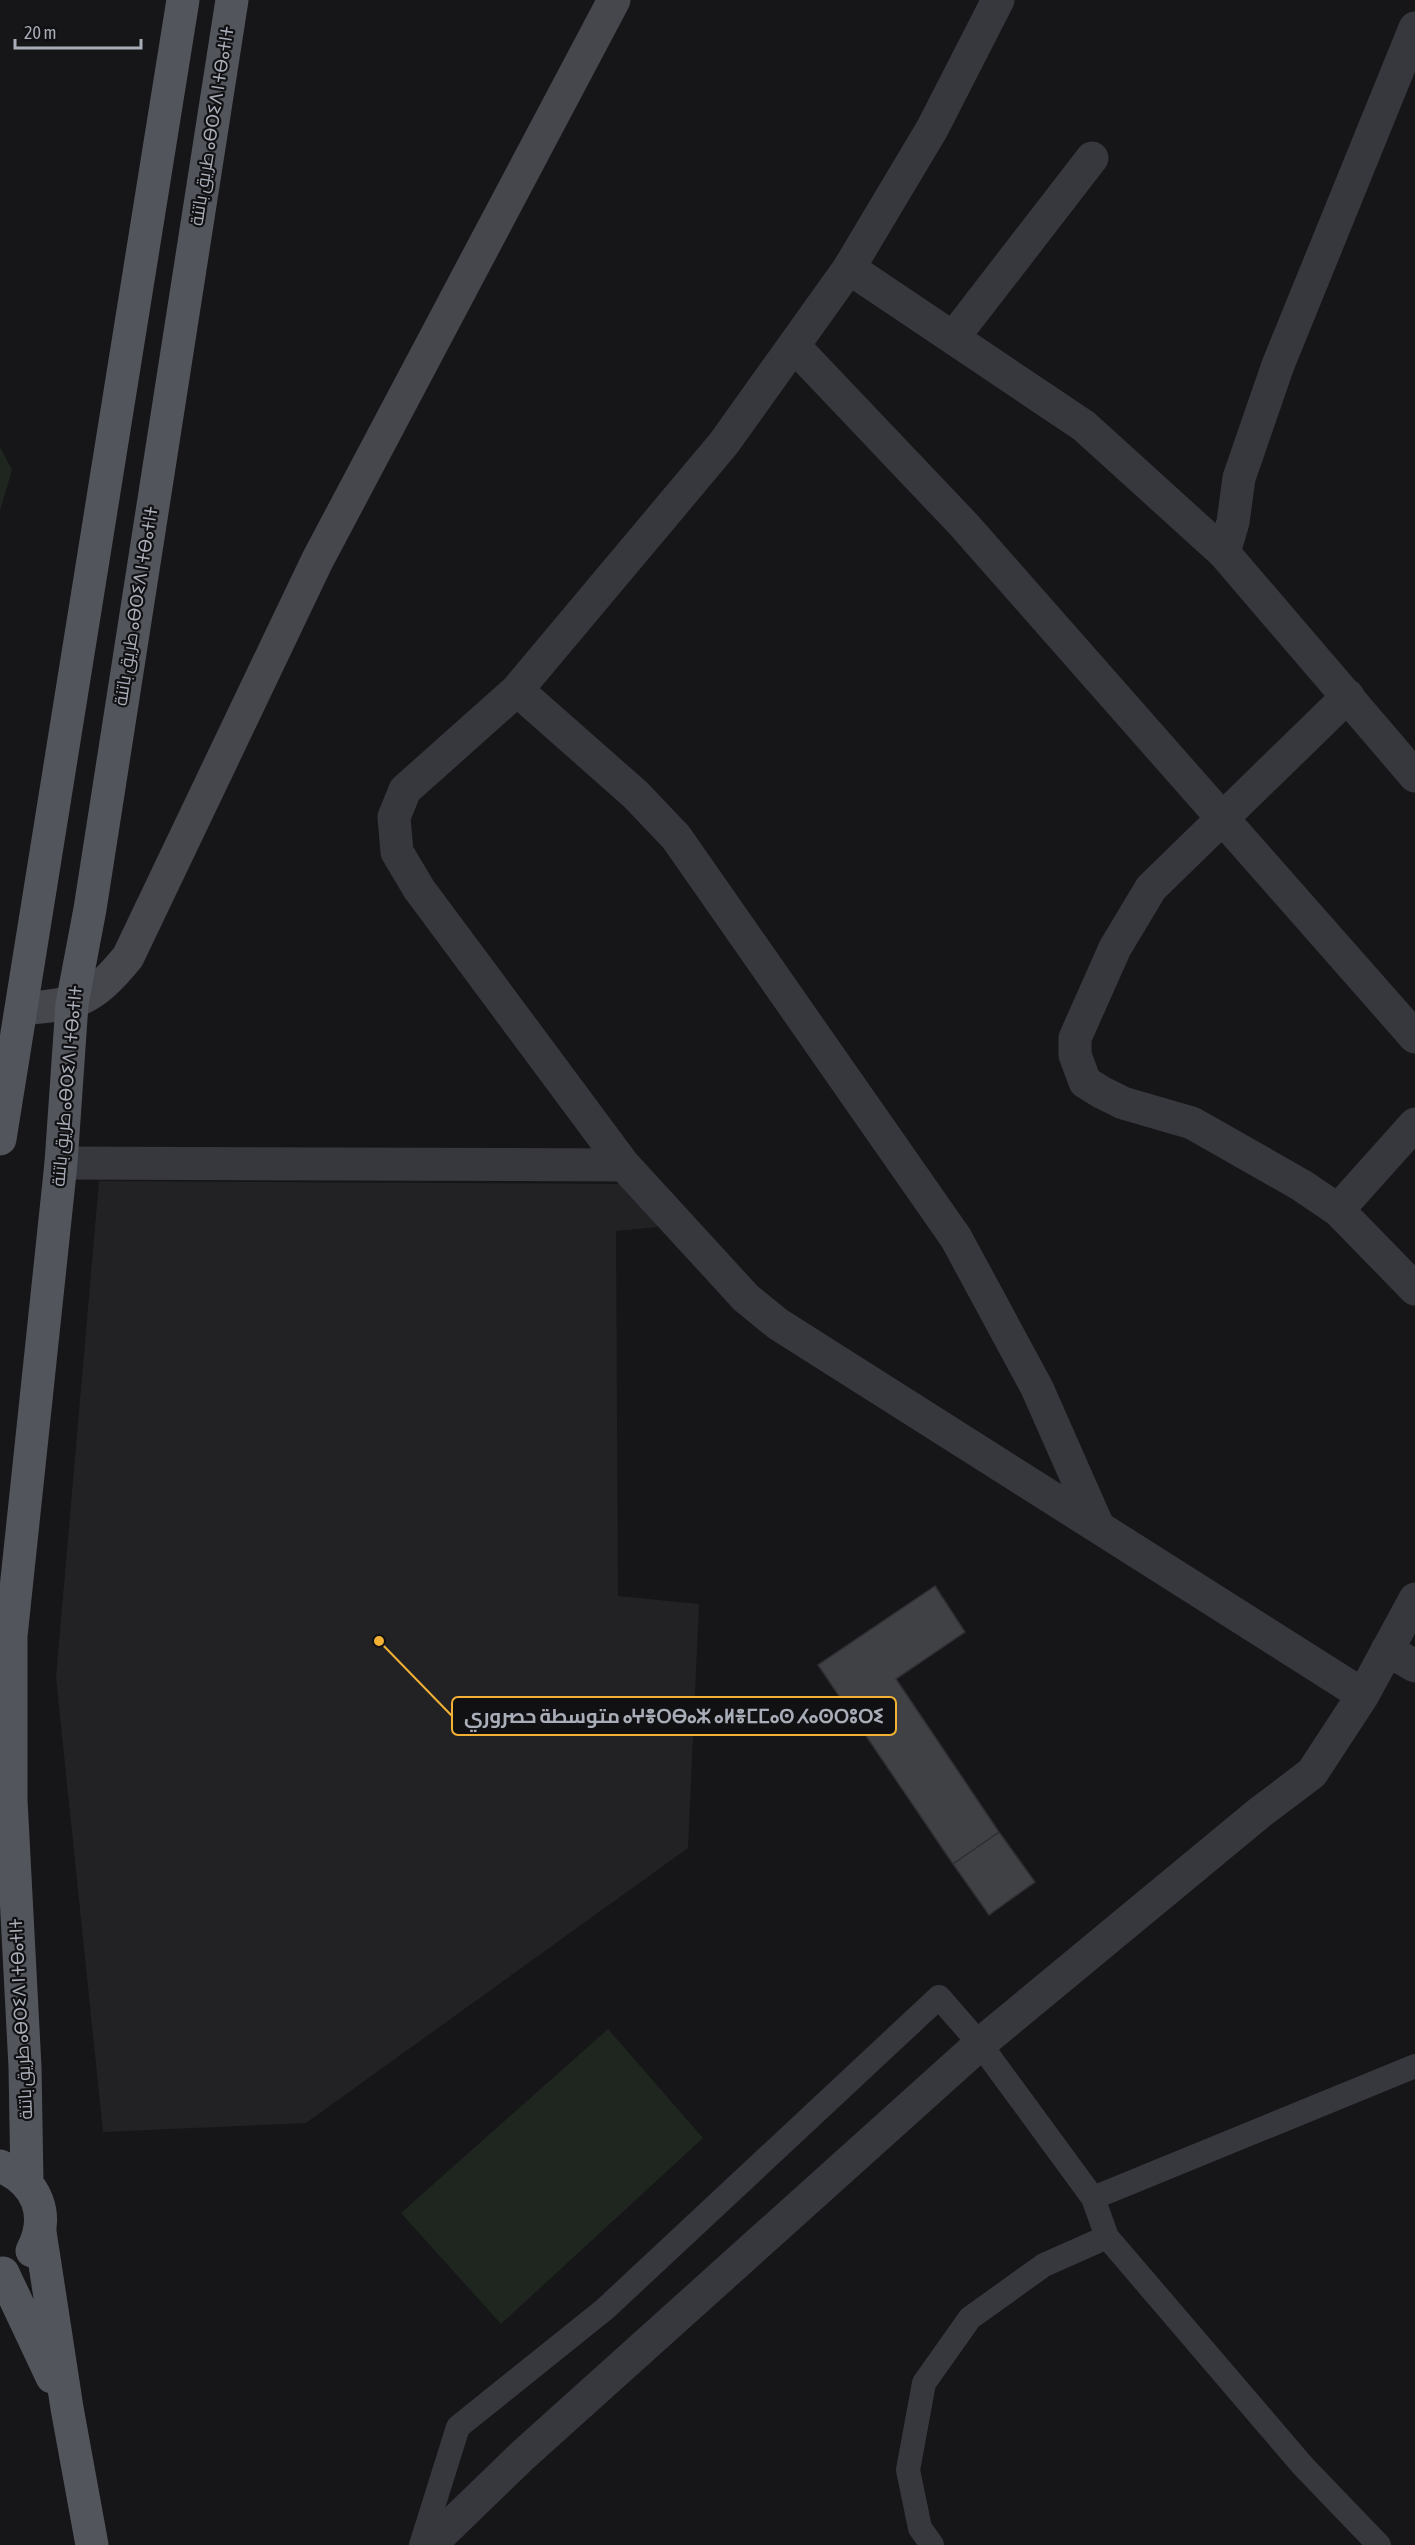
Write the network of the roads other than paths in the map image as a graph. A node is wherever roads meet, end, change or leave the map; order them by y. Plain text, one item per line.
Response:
1 (183, 0) edge
2 (232, 0) edge
3 (614, 0) edge
4 (998, 0) edge
5 (1415, 28) edge
6 (1092, 158) dead end
7 (849, 268) junction
8 (952, 338) junction
9 (794, 346) junction
10 (1224, 553) junction
11 (517, 690) junction
12 (1348, 696) junction
13 (1415, 776) edge
14 (1222, 820) junction
15 (72, 1004) junction
16 (22, 1009) junction
17 (1415, 1037) edge
18 (1415, 1124) edge
19 (0, 1139) edge
20 (61, 1163) junction
21 (624, 1165) junction
22 (1338, 1210) junction
23 (1415, 1289) edge
24 (1097, 1524) junction
25 (1415, 1599) edge
26 (1401, 1658) edge
27 (1363, 1695) junction
28 (980, 2044) junction
29 (1415, 2066) edge
30 (0, 2166) edge
31 (27, 2182) junction
32 (1093, 2198) junction
33 (40, 2232) junction
34 (1107, 2237) junction
35 (1, 2273) edge
36 (66, 2408) junction
37 (92, 2545) edge
38 (421, 2545) edge
39 (430, 2545) edge
40 (932, 2545) edge
41 (1379, 2545) edge

1 - 16 main road
2 - 15 main road, طريق باتنة ⴰⴱⵔⵉⴷ ⵏ ⵜⴱⴰⵜⵏⵜ
3 - 15 main road
4 - 7 street
5 - 10 street
6 - 8 street
7 - 8 street
7 - 9 street
8 - 10 street
9 - 11 street
9 - 14 street
10 - 12 street
11 - 21 street
11 - 24 street
12 - 13 street
12 - 14 street
14 - 17 street
14 - 22 street
15 - 16 main road
15 - 20 main road, طريق باتنة ⴰⴱⵔⵉⴷ ⵏ ⵜⴱⴰⵜⵏⵜ
16 - 19 main road
18 - 22 street
20 - 21 street
20 - 31 main road, طريق باتنة ⴰⴱⵔⵉⴷ ⵏ ⵜⴱⴰⵜⵏⵜ
21 - 24 street
22 - 23 street
24 - 27 street
25 - 26 street
26 - 27 street
27 - 28 street
28 - 32 lane
28 - 38 lane
28 - 39 street
29 - 32 lane
30 - 31 main road
31 - 33 main road
32 - 34 lane
33 - 35 main road
33 - 36 main road
34 - 40 lane
34 - 41 lane
35 - 36 main road
36 - 37 main road

